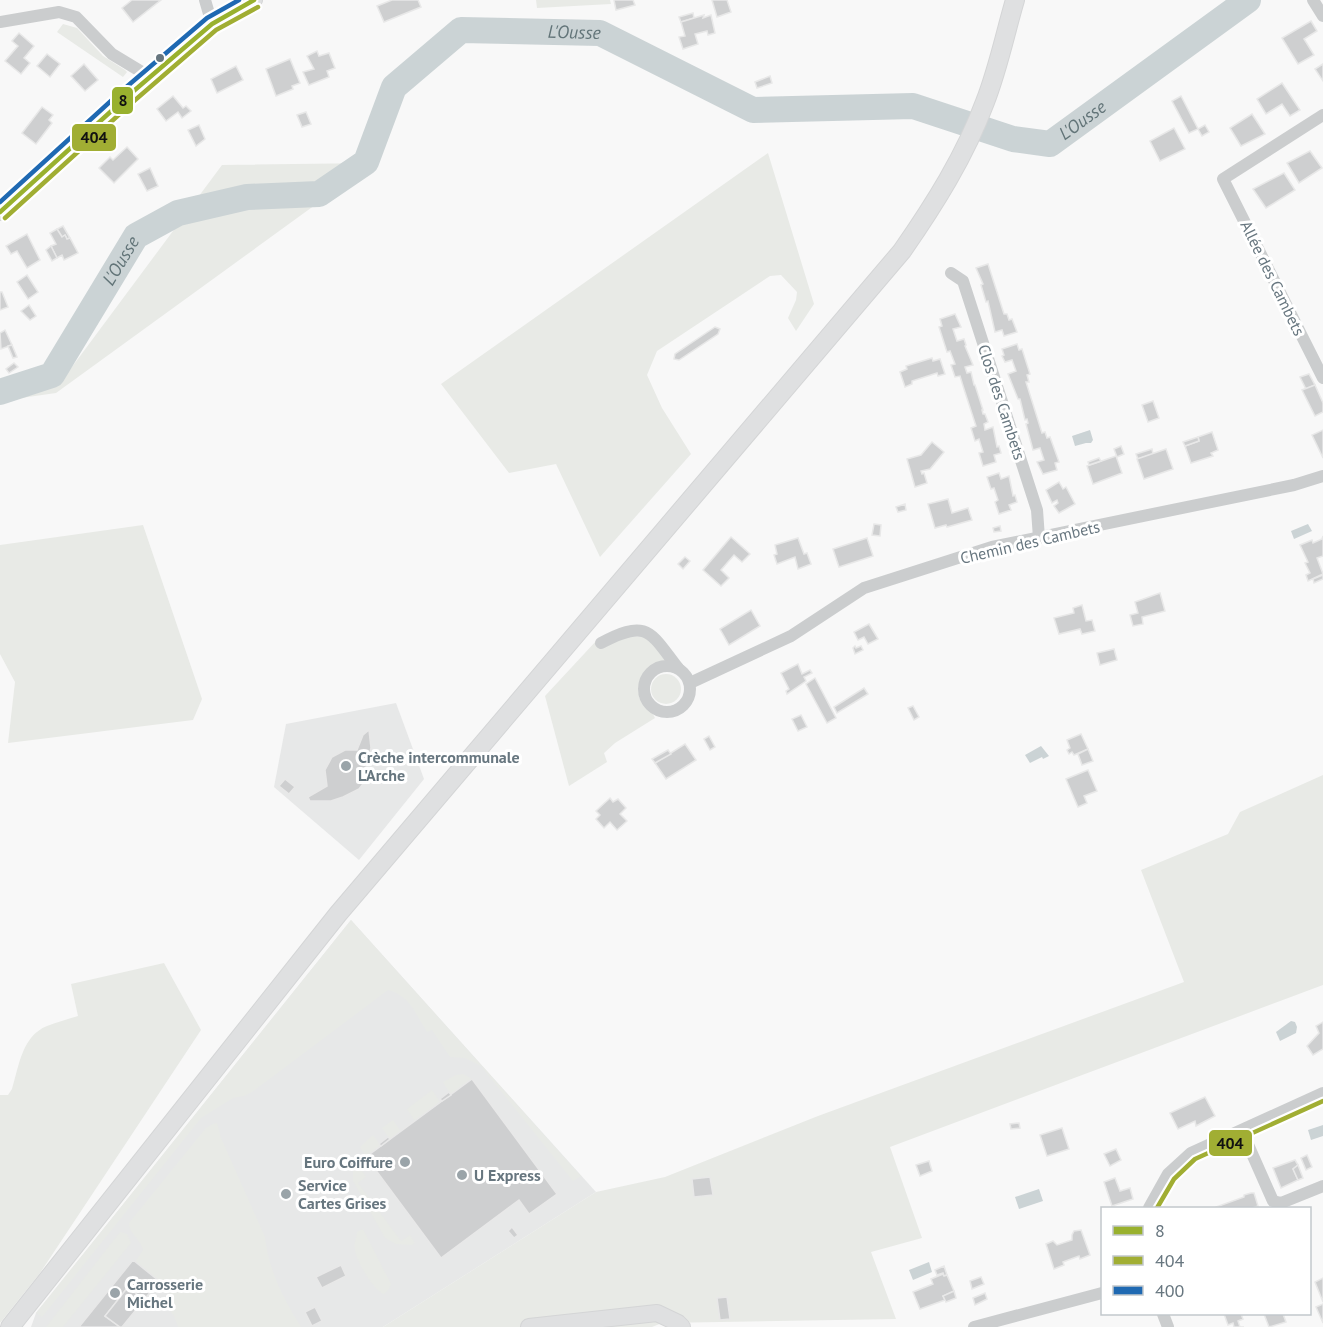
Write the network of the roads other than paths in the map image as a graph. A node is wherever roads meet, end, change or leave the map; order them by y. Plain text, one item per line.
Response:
1 (205, 0) edge
2 (254, 0) edge
3 (1015, 0) edge
4 (1313, 0) edge
5 (1323, 16) edge
6 (0, 22) edge
7 (212, 24) junction
8 (150, 77) junction
9 (1323, 115) edge
10 (0, 212) edge
11 (951, 273) dead end
12 (1323, 378) edge
13 (1323, 476) edge
14 (1039, 538) junction
15 (601, 643) dead end
16 (678, 668) junction
17 (690, 683) junction
18 (1323, 1093) edge
19 (1242, 1131) junction
20 (1323, 1186) edge
21 (1150, 1207) edge
22 (1101, 1293) edge
23 (680, 1325) edge
24 (10, 1327) edge
25 (529, 1327) edge
26 (974, 1327) edge

1 - 7 street
2 - 7 street
3 - 24 main road
4 - 5 street
6 - 8 street
7 - 8 street
8 - 10 street
9 - 12 street, Allée des Cambets
11 - 14 street, Clos des Cambets
13 - 14 street, Chemin des Cambets
14 - 17 street, Chemin des Cambets
15 - 16 street
16 - 17 street
16 - 17 street
18 - 19 street
19 - 20 street
19 - 21 street
22 - 26 street
23 - 25 street

